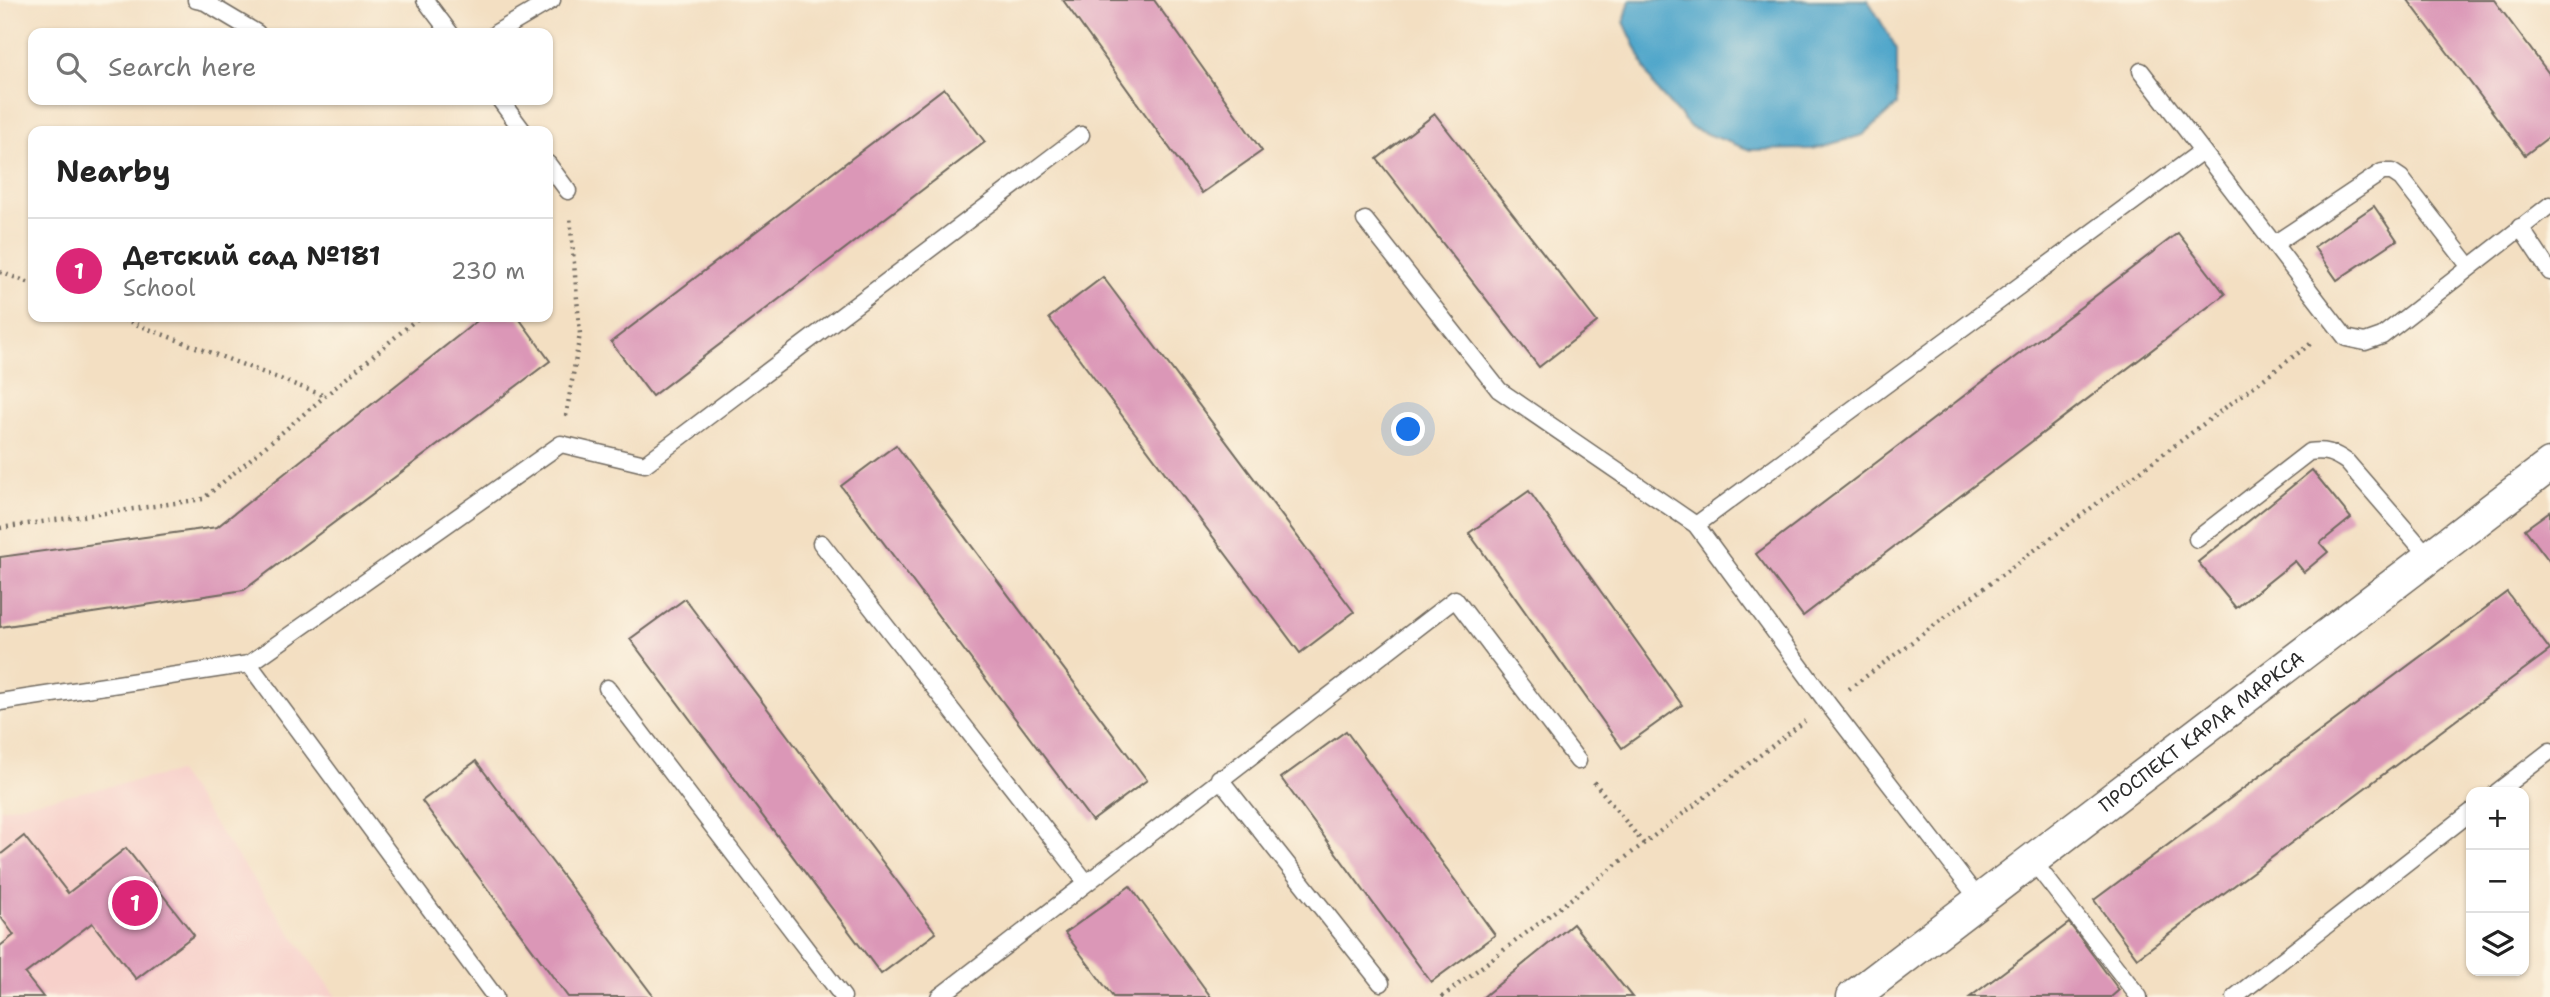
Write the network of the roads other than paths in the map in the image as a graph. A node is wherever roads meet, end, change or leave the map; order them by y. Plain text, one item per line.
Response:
1 (196, 0) edge
2 (425, 0) edge
3 (552, 0) edge
4 (249, 28) edge
5 (446, 28) edge
6 (504, 28) edge
7 (2141, 71) dead end
8 (504, 105) edge
9 (519, 126) edge
10 (1081, 135) dead end
11 (2202, 151) junction
12 (553, 171) edge
13 (568, 191) road end
14 (2550, 205) edge
15 (1366, 220) dead end
16 (2520, 227) junction
17 (2274, 244) junction
18 (2470, 267) junction
19 (2550, 272) edge
20 (2550, 465) edge
21 (1696, 526) junction
22 (2197, 539) dead end
23 (821, 543) dead end
24 (2429, 557) junction
25 (248, 664) junction
26 (607, 688) dead end
27 (0, 702) edge
28 (2550, 751) edge
29 (1578, 761) road end
30 (1219, 778) junction
31 (2503, 787) edge
32 (2466, 816) edge
33 (2032, 860) junction
34 (1086, 883) junction
35 (1979, 901) junction
36 (1381, 983) dead end
37 (495, 997) edge
38 (843, 997) edge
39 (939, 997) edge
40 (1853, 997) edge
41 (2139, 997) edge
42 (2235, 997) edge

1 - 4 lane
2 - 5 lane
3 - 6 lane
7 - 11 lane
8 - 9 lane
10 - 25 lane
11 - 17 lane
11 - 21 lane
12 - 13 lane
14 - 16 lane
15 - 21 lane
16 - 18 lane
16 - 19 lane
17 - 18 lane
17 - 18 lane
20 - 24 street, ПРОСПЕКТ КАРЛА МАРКСА
21 - 35 lane
22 - 24 lane
23 - 34 lane
24 - 33 street, ПРОСПЕКТ КАРЛА МАРКСА
25 - 27 lane
25 - 37 lane
26 - 38 lane
28 - 31 lane
29 - 30 lane
30 - 34 lane
30 - 36 lane
32 - 42 lane
33 - 35 street, ПРОСПЕКТ КАРЛА МАРКСА
33 - 41 lane
34 - 39 lane
35 - 40 street, ПРОСПЕКТ КАРЛА МАРКСА

